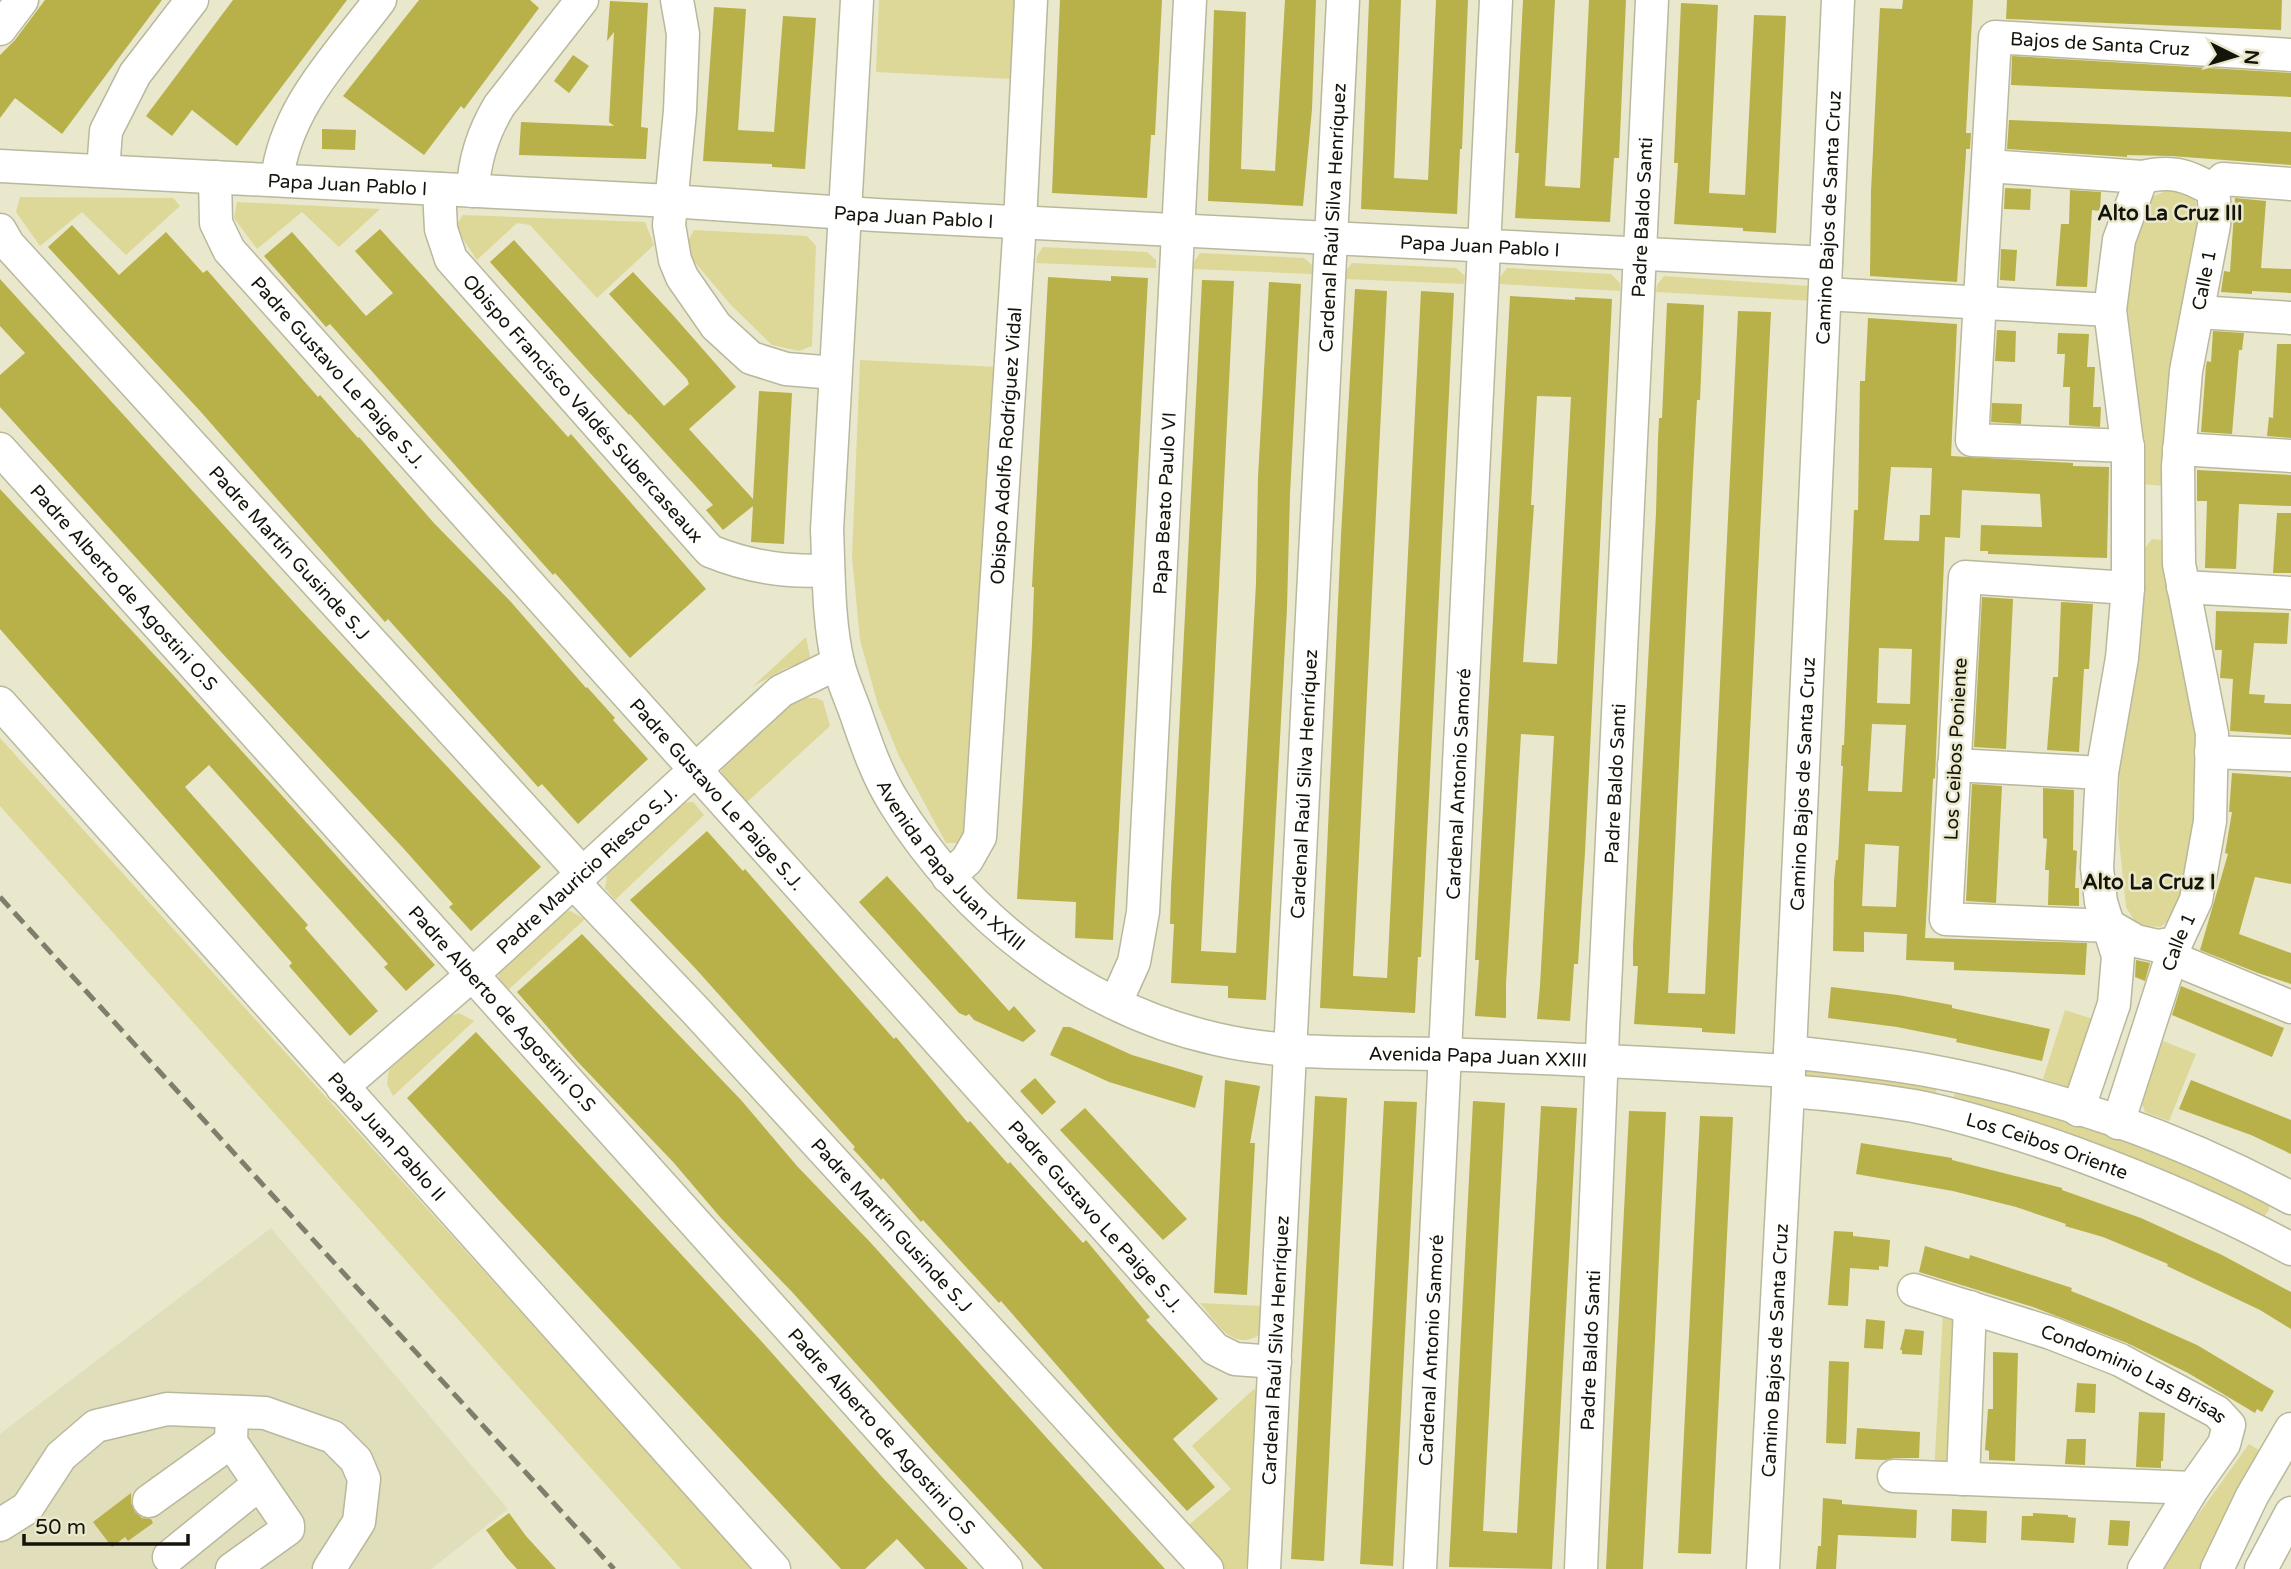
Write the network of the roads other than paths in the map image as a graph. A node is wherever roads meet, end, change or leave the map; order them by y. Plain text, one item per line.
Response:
1 (22, 0) edge
2 (192, 0) edge
3 (380, 0) edge
4 (582, 0) edge
5 (677, 0) edge
6 (857, 0) edge
7 (1031, 0) edge
8 (1190, 0) edge
9 (1343, 0) edge
10 (1496, 0) edge
11 (1652, 0) edge
12 (1839, 0) edge
13 (0, 29) edge
14 (2291, 55) edge
15 (0, 166) edge
16 (1988, 166) junction
17 (103, 170) junction
18 (215, 177) junction
19 (2143, 177) junction
20 (277, 180) junction
21 (2291, 184) edge
22 (439, 189) junction
23 (2213, 190) junction
24 (473, 191) junction
25 (670, 201) junction
26 (845, 213) junction
27 (1020, 222) junction
28 (0, 230) edge
29 (1178, 230) junction
30 (1332, 238) junction
31 (1484, 246) junction
32 (1640, 254) junction
33 (1826, 263) junction
34 (1825, 294) junction
35 (1980, 303) junction
36 (2110, 310) junction
37 (2198, 312) junction
38 (2291, 318) edge
39 (835, 373) junction
40 (2128, 446) junction
41 (0, 449) edge
42 (2179, 449) junction
43 (2291, 456) edge
44 (2129, 514) junction
45 (2178, 517) junction
46 (828, 570) junction
47 (2183, 587) junction
48 (2128, 588) junction
49 (2291, 593) edge
50 (838, 663) junction
51 (0, 703) edge
52 (2211, 752) junction
53 (2291, 755) edge
54 (1954, 765) junction
55 (696, 771) junction
56 (2102, 773) junction
57 (948, 877) junction
58 (578, 878) junction
59 (2110, 926) junction
60 (2174, 951) junction
61 (472, 975) junction
62 (1116, 1002) junction
63 (2291, 1007) edge
64 (2102, 1042) junction
65 (1291, 1049) junction
66 (1444, 1054) junction
67 (2139, 1055) junction
68 (1601, 1060) junction
69 (1789, 1071) junction
70 (1958, 1077) junction
71 (342, 1087) junction
72 (2078, 1110) junction
73 (1950, 1115) junction
74 (2118, 1123) junction
75 (2286, 1195) edge
76 (2256, 1230) junction
77 (2291, 1249) edge
78 (1914, 1290) dead end
79 (1970, 1307) junction
80 (1275, 1362) junction
81 (231, 1427) junction
82 (2291, 1429) edge
83 (1894, 1476) dead end
84 (1963, 1479) junction
85 (259, 1484) junction
86 (2193, 1488) junction
87 (149, 1501) dead end
88 (2291, 1513) edge
89 (0, 1525) edge
90 (169, 1557) dead end
91 (232, 1569) edge
92 (330, 1569) edge
93 (774, 1569) edge
94 (1006, 1569) edge
95 (1207, 1569) edge
96 (1265, 1569) edge
97 (1420, 1569) edge
98 (1581, 1569) edge
99 (1763, 1569) edge
100 (2144, 1569) edge
101 (2217, 1569) edge
102 (2262, 1569) edge

1 - 13 street
2 - 17 street
3 - 20 street
4 - 24 street
5 - 25 street
6 - 26 street, Avenida Papa Juan XXIII
7 - 27 street, Obispo Adolfo Rodríguez Vidal
8 - 29 street, Papa Beato Paulo VI
9 - 30 street, Cardenal Raúl Silva Henríquez
10 - 31 street, Cardenal Antonio Samoré
11 - 32 street, Padre Baldo Santi
12 - 33 street, Camino Bajos de Santa Cruz
14 - 16 street, Bajos de Santa Cruz
15 - 17 street, Papa Juan Pablo I
16 - 19 street
16 - 35 street, Bajos de Santa Cruz
17 - 18 street, Papa Juan Pablo I
18 - 20 street, Papa Juan Pablo I
18 - 55 street, Padre Gustavo Le Paige S.J.
19 - 23 street
19 - 36 street
20 - 22 street, Papa Juan Pablo I
21 - 23 street
22 - 24 street, Papa Juan Pablo I
22 - 46 street, Obispo Francisco Valdés Subercaseaux
23 - 37 street, Calle 1
24 - 25 street, Papa Juan Pablo I
25 - 26 street, Papa Juan Pablo I
25 - 39 street
26 - 27 street, Papa Juan Pablo I
26 - 39 street, Avenida Papa Juan XXIII
27 - 29 street, Papa Juan Pablo I
27 - 57 street, Obispo Adolfo Rodríguez Vidal
28 - 58 street, Padre Martín Gusinde S.J
29 - 30 street, Papa Juan Pablo I
29 - 62 street, Papa Beato Paulo VI
30 - 31 street, Papa Juan Pablo I
30 - 65 street, Cardenal Raúl Silva Henríquez
31 - 32 street, Papa Juan Pablo I
31 - 66 street, Cardenal Antonio Samoré
32 - 33 street, Papa Juan Pablo I
32 - 68 street, Padre Baldo Santi
33 - 34 street, Camino Bajos de Santa Cruz
34 - 35 street
34 - 69 street, Camino Bajos de Santa Cruz
35 - 36 street
35 - 40 street, Bajos de Santa Cruz
36 - 40 street
37 - 38 street
37 - 42 street, Calle 1
39 - 46 street, Avenida Papa Juan XXIII
40 - 44 street
41 - 61 street, Padre Alberto de Agostini O.S
42 - 43 street
42 - 45 street, Calle 1
44 - 45 street
44 - 48 street
45 - 47 street, Calle 1
46 - 50 street, Avenida Papa Juan XXIII
47 - 49 street
47 - 52 street, Calle 1
48 - 54 street, Los Ceibos Poniente
48 - 56 street
50 - 55 street, Padre Mauricio Riesco S.J.
50 - 57 street, Avenida Papa Juan XXIII
51 - 71 street, Papa Juan Pablo II
52 - 53 street
52 - 60 street, Calle 1
54 - 56 street
54 - 59 street, Los Ceibos Poniente
55 - 58 street, Padre Mauricio Riesco S.J.
55 - 80 street, Padre Gustavo Le Paige S.J.
56 - 59 street
57 - 62 street, Avenida Papa Juan XXIII
58 - 61 street, Padre Mauricio Riesco S.J.
58 - 95 street, Padre Martín Gusinde S.J
59 - 60 street
59 - 64 street
60 - 63 street
60 - 67 street, Calle 1
61 - 71 street, Padre Mauricio Riesco S.J.
61 - 94 street, Padre Alberto de Agostini O.S
62 - 65 street, Avenida Papa Juan XXIII
64 - 67 street
64 - 72 street
65 - 66 street, Avenida Papa Juan XXIII
65 - 80 street, Cardenal Raúl Silva Henríquez
66 - 68 street, Avenida Papa Juan XXIII
66 - 97 street, Cardenal Antonio Samoré
67 - 74 street, Calle 1
68 - 69 street, Avenida Papa Juan XXIII
68 - 98 street, Padre Baldo Santi
69 - 70 street
69 - 73 street, Los Ceibos Oriente
69 - 99 street, Camino Bajos de Santa Cruz
70 - 72 street
70 - 73 street
71 - 93 street, Papa Juan Pablo II
72 - 74 street
73 - 76 street, Los Ceibos Oriente
74 - 75 street
75 - 76 street
76 - 77 street, Los Ceibos Oriente
78 - 79 street, Condominio Las Brisas
79 - 84 street
79 - 86 street, Condominio Las Brisas
80 - 96 street, Cardenal Raúl Silva Henríquez
81 - 85 street
81 - 87 street
81 - 89 street
81 - 92 street
82 - 101 street
83 - 84 street
84 - 86 street
85 - 90 street
85 - 91 street
86 - 100 street, Condominio Las Brisas
88 - 102 street

